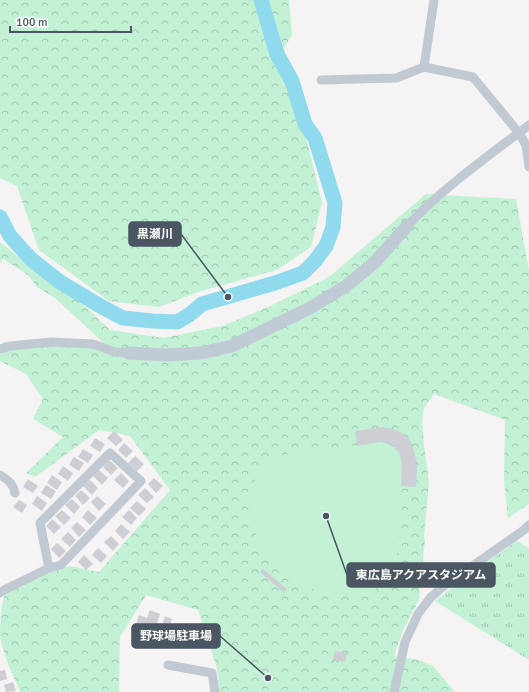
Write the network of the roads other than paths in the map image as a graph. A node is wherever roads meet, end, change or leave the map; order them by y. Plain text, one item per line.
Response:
1 (434, 0) edge
2 (424, 67) junction
3 (321, 80) dead end
4 (529, 125) edge
5 (519, 133) junction
6 (529, 167) edge
7 (407, 226) joint
8 (0, 349) edge
9 (128, 353) joint
10 (0, 475) edge
11 (14, 493) dead end
12 (529, 525) edge
13 (49, 568) junction
14 (0, 593) edge
15 (168, 665) dead end
16 (215, 692) edge
17 (394, 692) edge

1 - 2 street
2 - 3 street
2 - 5 street
4 - 5 street
5 - 6 street
5 - 7 street
7 - 9 street
8 - 9 street
10 - 11 street
12 - 17 street
13 - 13 street
13 - 14 street
15 - 16 street

